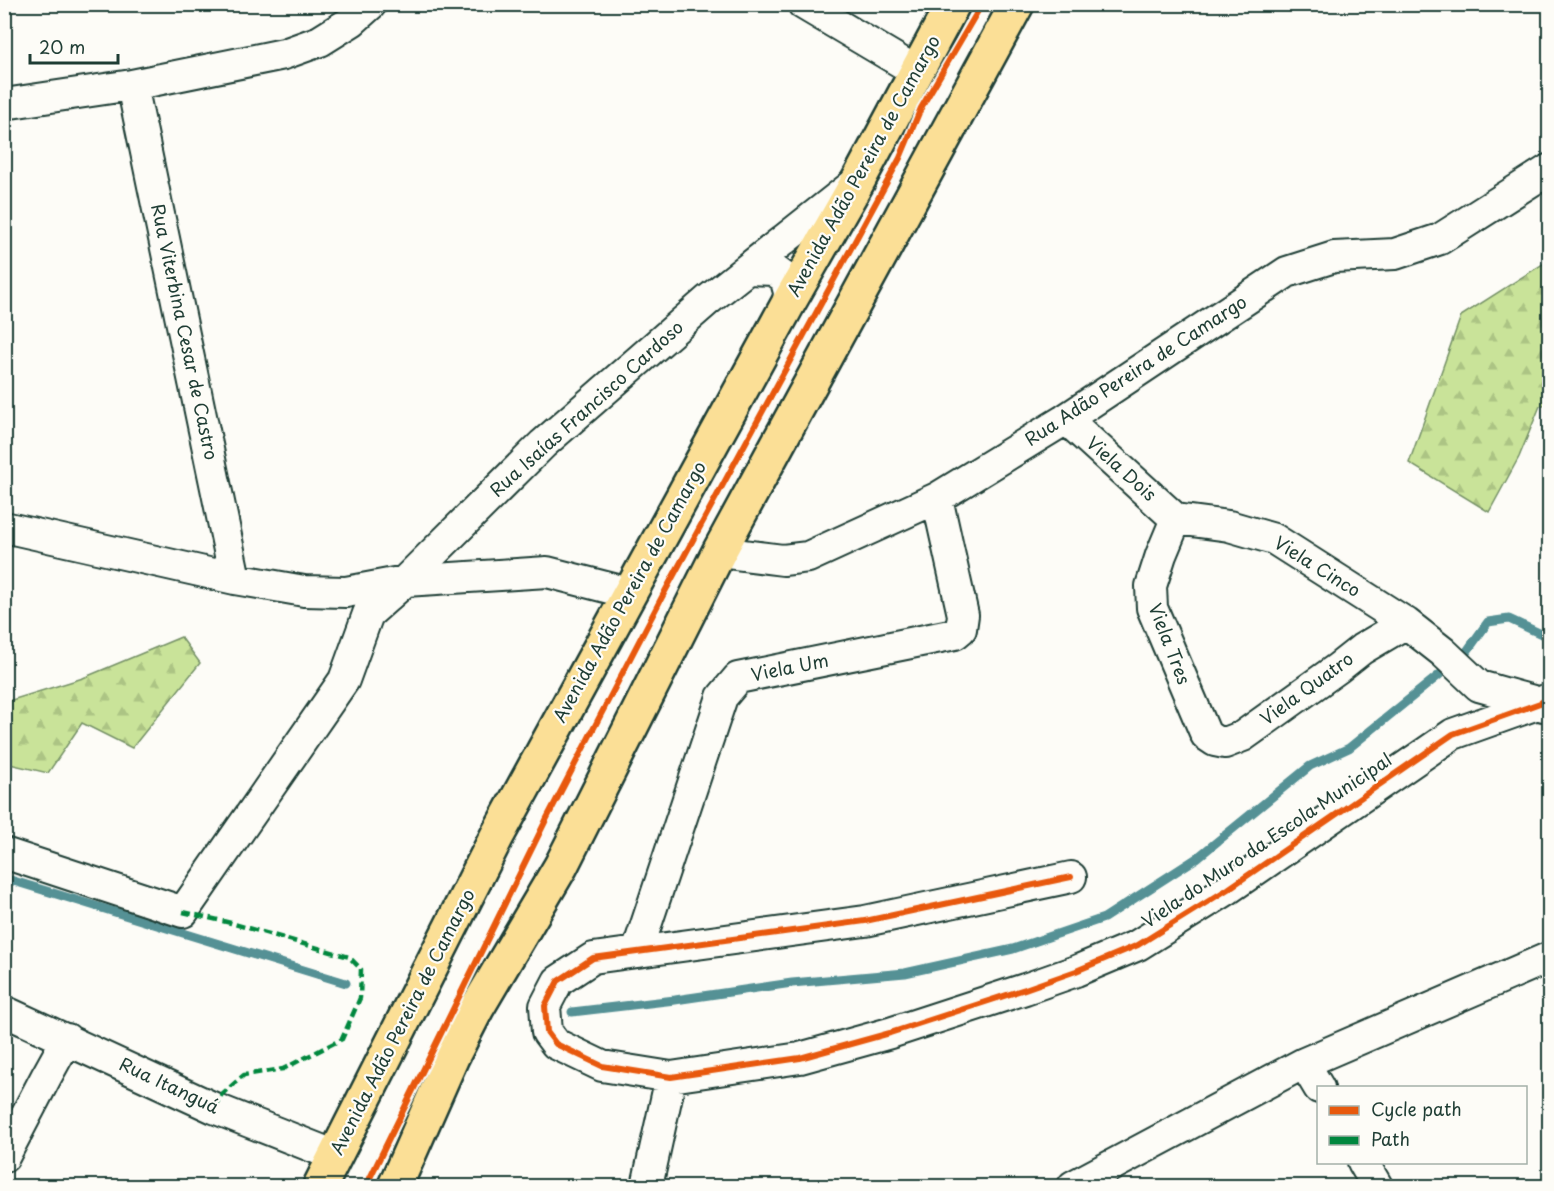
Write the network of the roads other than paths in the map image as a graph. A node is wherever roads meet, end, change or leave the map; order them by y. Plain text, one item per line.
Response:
1 (372, 4) edge
2 (803, 4) edge
3 (953, 4) edge
4 (1017, 4) edge
5 (916, 71) junction
6 (132, 85) junction
7 (4, 104) edge
8 (1550, 169) edge
9 (858, 181) junction
10 (748, 269) junction
11 (788, 304) junction
12 (1066, 419) junction
13 (937, 498) junction
14 (1176, 519) junction
15 (4, 527) edge
16 (720, 552) junction
17 (235, 579) junction
18 (405, 581) junction
19 (629, 593) junction
20 (1406, 623) junction
21 (1546, 704) edge
22 (1206, 735) joint
23 (4, 853) edge
24 (1071, 877) dead end
25 (637, 952) junction
26 (1550, 957) edge
27 (4, 1011) edge
28 (67, 1039) junction
29 (1312, 1075) edge
30 (671, 1077) junction
31 (336, 1156) junction
32 (4, 1157) edge
33 (1364, 1164) edge
34 (320, 1186) edge
35 (395, 1186) edge
36 (647, 1186) edge
37 (1073, 1186) edge
38 (1377, 1186) edge

1 - 6 street
2 - 5 street
3 - 5 main road, Avenida Adão Pereira de Camargo
4 - 16 main road
5 - 9 main road, Avenida Adão Pereira de Camargo
6 - 7 street
6 - 17 street, Rua Viterbina Cesar de Castro
8 - 12 street, Rua Adão Pereira de Camargo
9 - 10 street, Rua Isaías Francisco Cardoso
9 - 11 main road, Avenida Adão Pereira de Camargo
10 - 11 street
10 - 18 street, Rua Isaías Francisco Cardoso
11 - 19 main road, Avenida Adão Pereira de Camargo
12 - 13 street, Rua Adão Pereira de Camargo
12 - 14 street, Viela Dois
13 - 16 street, Rua Adão Pereira de Camargo
13 - 25 street, Viela Um
14 - 20 street, Viela Cinco
14 - 22 street, Viela Tres
15 - 17 street
16 - 35 main road
17 - 18 street
18 - 19 street
18 - 23 street, Rua Isaías Francisco Cardoso
19 - 31 main road, Avenida Adão Pereira de Camargo
20 - 21 street, Viela Cinco
20 - 22 street, Viela Quatro
21 - 30 street, Viela do Muro da Escola Municipal
24 - 25 street, Viela do Muro da Escola Municipal
25 - 30 street, Viela do Muro da Escola Municipal
26 - 29 street
27 - 28 street, Rua Itanguá
28 - 31 street, Rua Itanguá
28 - 32 street
29 - 37 street
30 - 36 street
31 - 34 main road, Avenida Adão Pereira de Camargo
33 - 38 street

